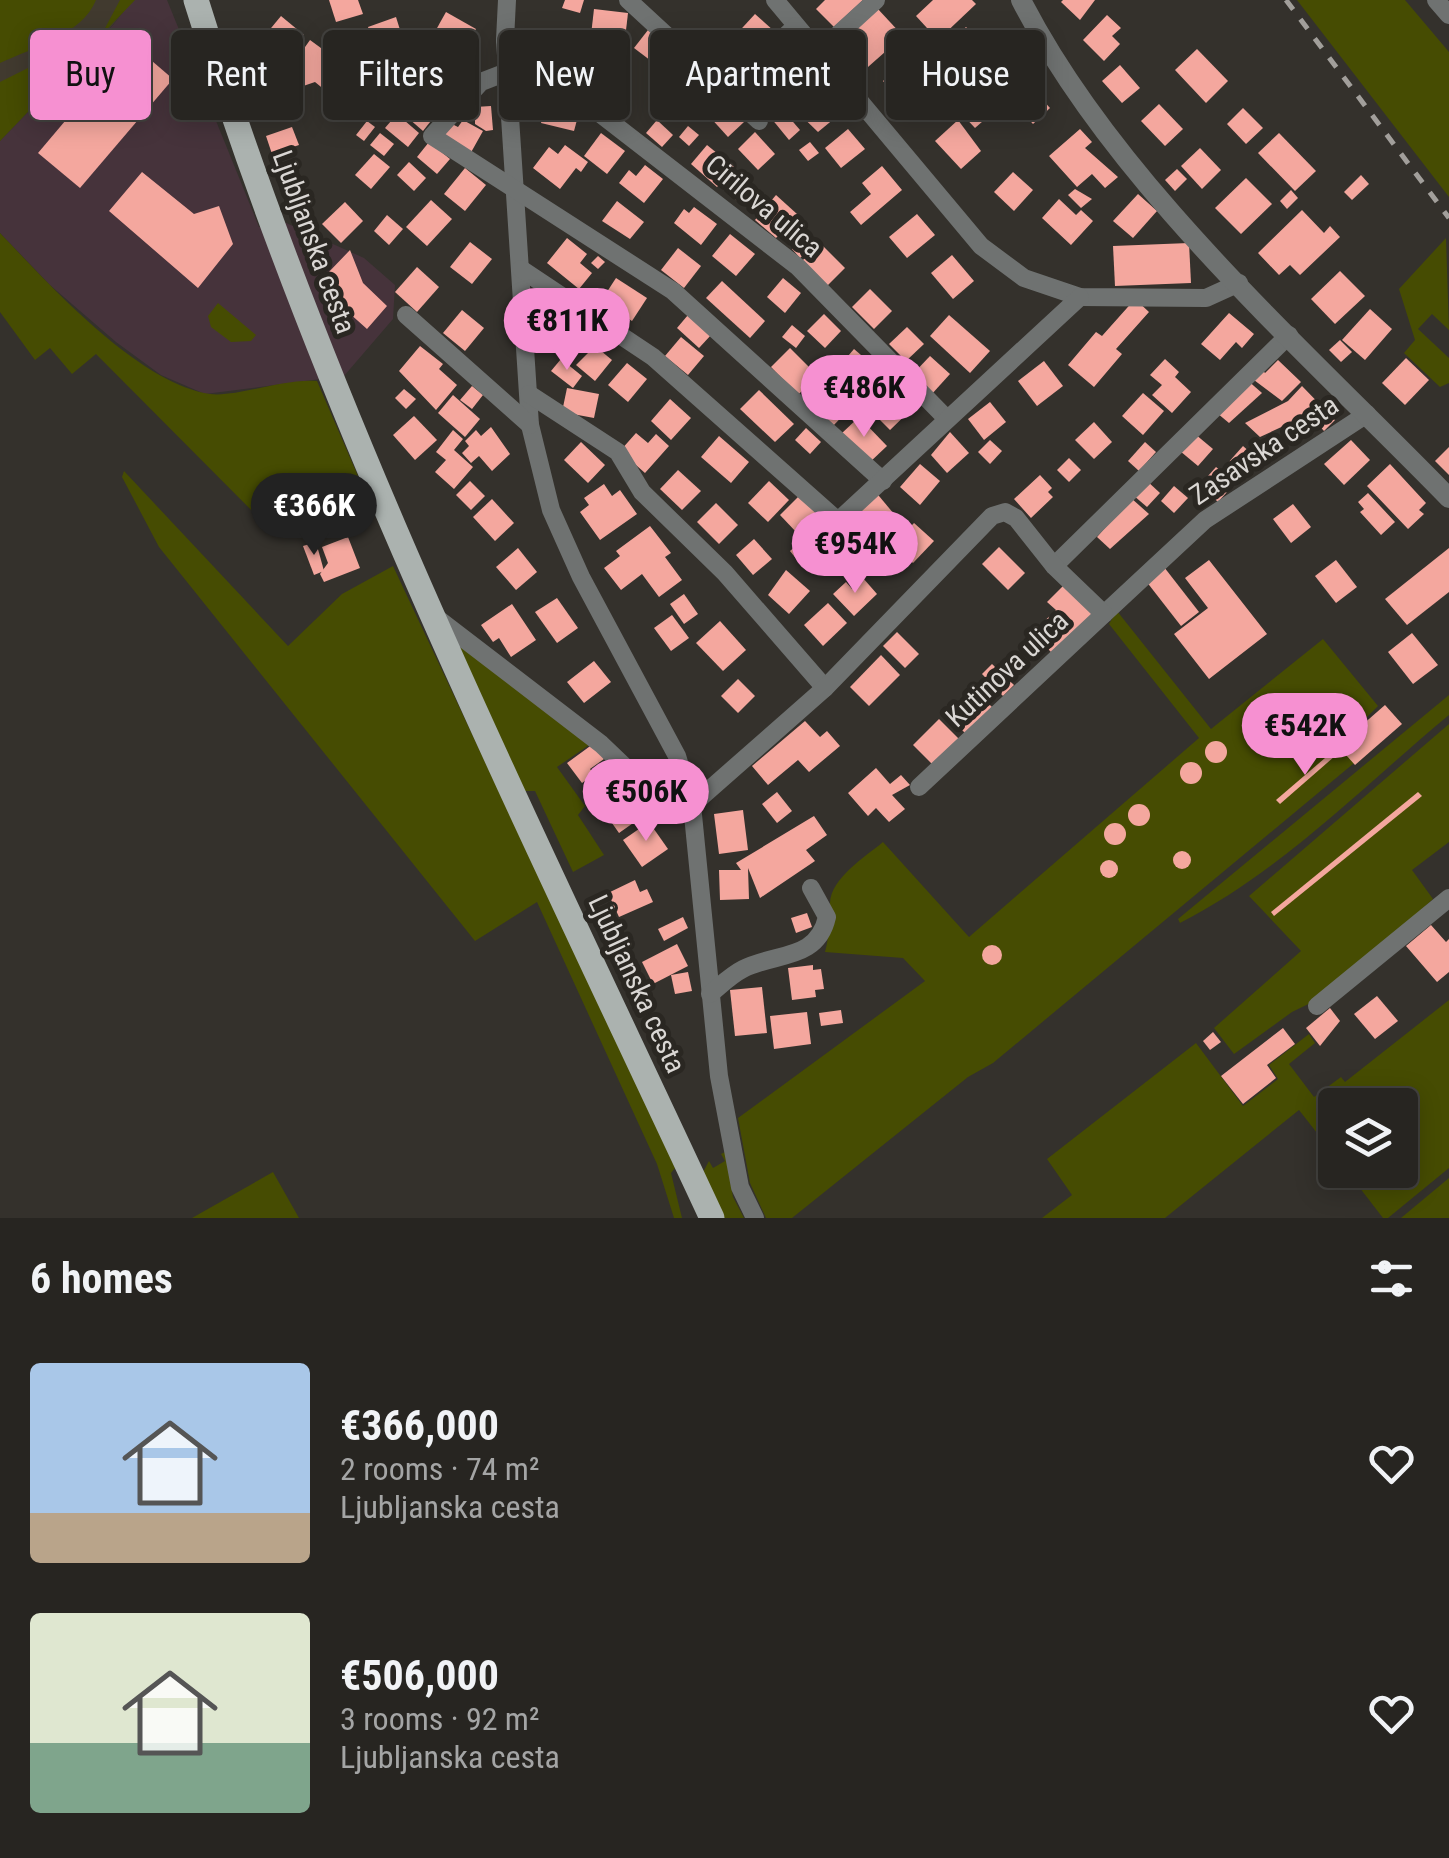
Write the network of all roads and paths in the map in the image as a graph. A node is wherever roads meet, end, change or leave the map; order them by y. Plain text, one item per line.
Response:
1 (196, 0) edge
2 (507, 0) edge
3 (628, 0) edge
4 (775, 0) edge
5 (876, 0) edge
6 (1022, 0) edge
7 (1436, 0) edge
8 (1449, 15) edge
9 (796, 26) junction
10 (506, 30) edge
11 (662, 30) edge
12 (792, 30) edge
13 (799, 30) edge
14 (843, 30) edge
15 (499, 75) edge
16 (866, 110) edge
17 (511, 120) edge
18 (611, 120) edge
19 (516, 189) junction
20 (522, 270) junction
21 (1239, 283) junction
22 (1080, 298) junction
23 (406, 315) dead end
24 (1289, 334) junction
25 (528, 394) junction
26 (1368, 414) junction
27 (948, 419) junction
28 (530, 425) junction
29 (882, 481) junction
30 (1449, 498) edge
31 (1054, 566) junction
32 (430, 612) junction
33 (1104, 614) junction
34 (825, 688) junction
35 (920, 787) dead end
36 (690, 798) junction
37 (810, 888) dead end
38 (1449, 898) edge
39 (710, 994) junction
40 (1317, 1006) dead end
41 (712, 1218) edge
42 (755, 1218) edge

1 - 32 main road, Ljubljanska cesta
2 - 10 street
3 - 11 street
4 - 9 street
5 - 14 street
6 - 21 street, Zasavska cesta
7 - 8 street
9 - 12 street
9 - 13 street
15 - 19 street
16 - 22 street
17 - 19 street
18 - 27 street, Cirilova ulica
19 - 20 street
19 - 29 street
20 - 25 street
20 - 29 street
21 - 22 street
21 - 24 street, Zasavska cesta
22 - 27 street
23 - 28 street
24 - 26 street, Zasavska cesta
24 - 31 street, Zasavska cesta
25 - 28 street
25 - 34 street
26 - 30 street, Zasavska cesta
26 - 33 street, Zasavska cesta
27 - 29 street
28 - 36 street, Ljubljanska cesta
31 - 33 street, Kutinova ulica
31 - 34 street, Kutinova ulica
32 - 36 street, Ljubljanska cesta
32 - 41 main road, Ljubljanska cesta
33 - 35 street, Kutinova ulica
34 - 36 street, Kutinova ulica
36 - 39 street, Ljubljanska cesta
37 - 39 street
38 - 40 street
39 - 42 street, Ljubljanska cesta

